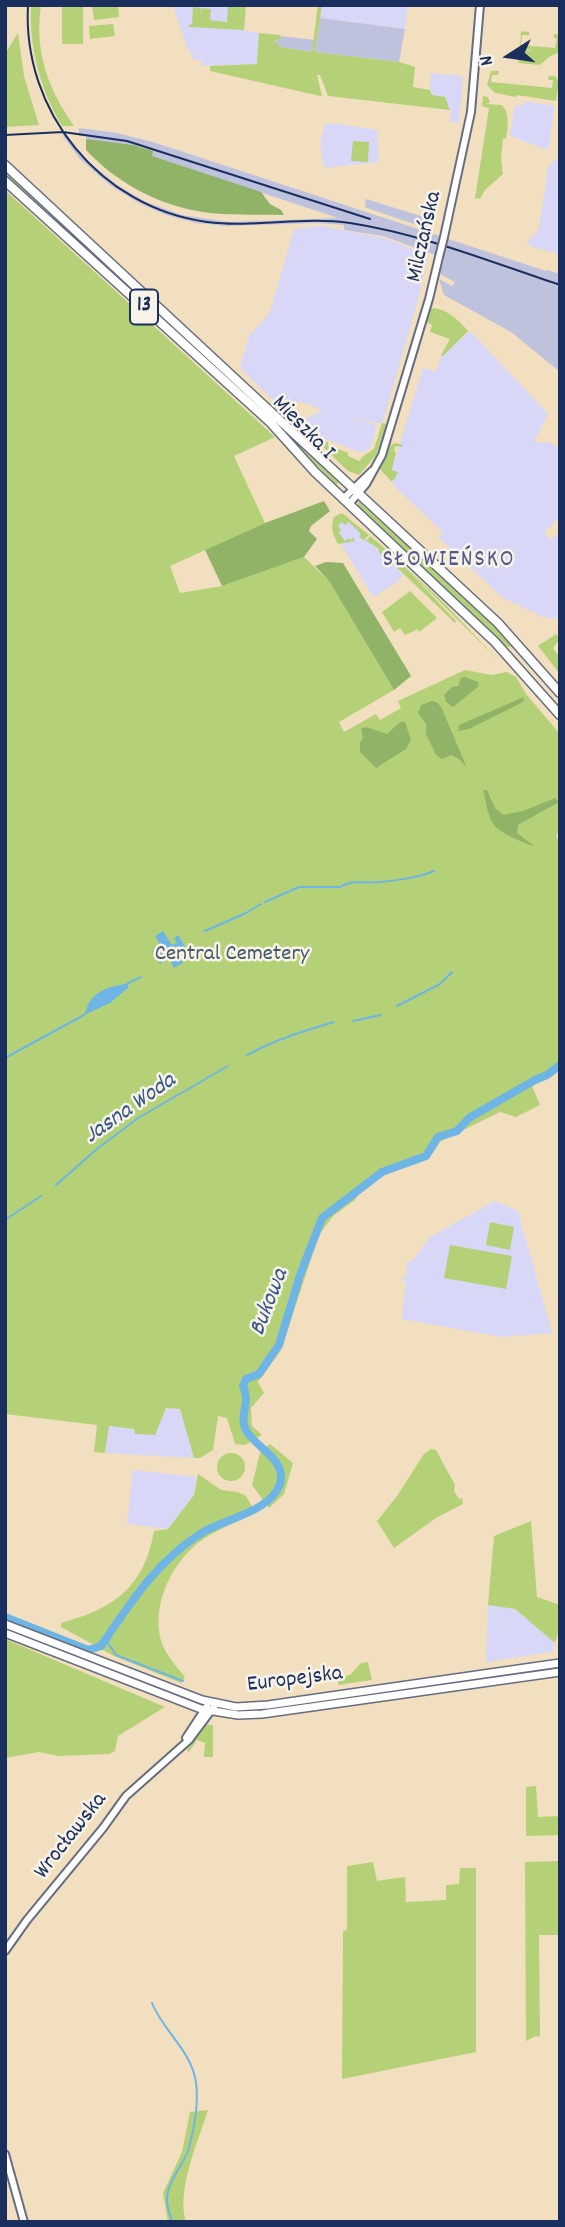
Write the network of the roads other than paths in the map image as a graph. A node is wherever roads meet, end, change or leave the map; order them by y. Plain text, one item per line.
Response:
1 (480, 5) edge
2 (5, 165) edge
3 (5, 181) edge
4 (357, 490) junction
5 (346, 501) junction
6 (560, 694) edge
7 (560, 715) edge
8 (5, 1624) edge
9 (5, 1633) edge
10 (560, 1663) edge
11 (560, 1672) edge
12 (210, 1707) junction
13 (5, 1951) edge
14 (5, 2154) edge
15 (24, 2222) edge

1 - 4 street, Milczańska, bridge
2 - 4 main road, Mieszka I / 13
3 - 5 main road, Mieszka I / 13
4 - 5 street, Milczańska
4 - 6 main road, Mieszka I / 13
5 - 7 main road, Mieszka I / 13
8 - 12 main road, Europejska
9 - 12 main road, Europejska
10 - 12 main road, Europejska
11 - 12 main road, Europejska
12 - 13 street, Wrocławska
14 - 15 street

